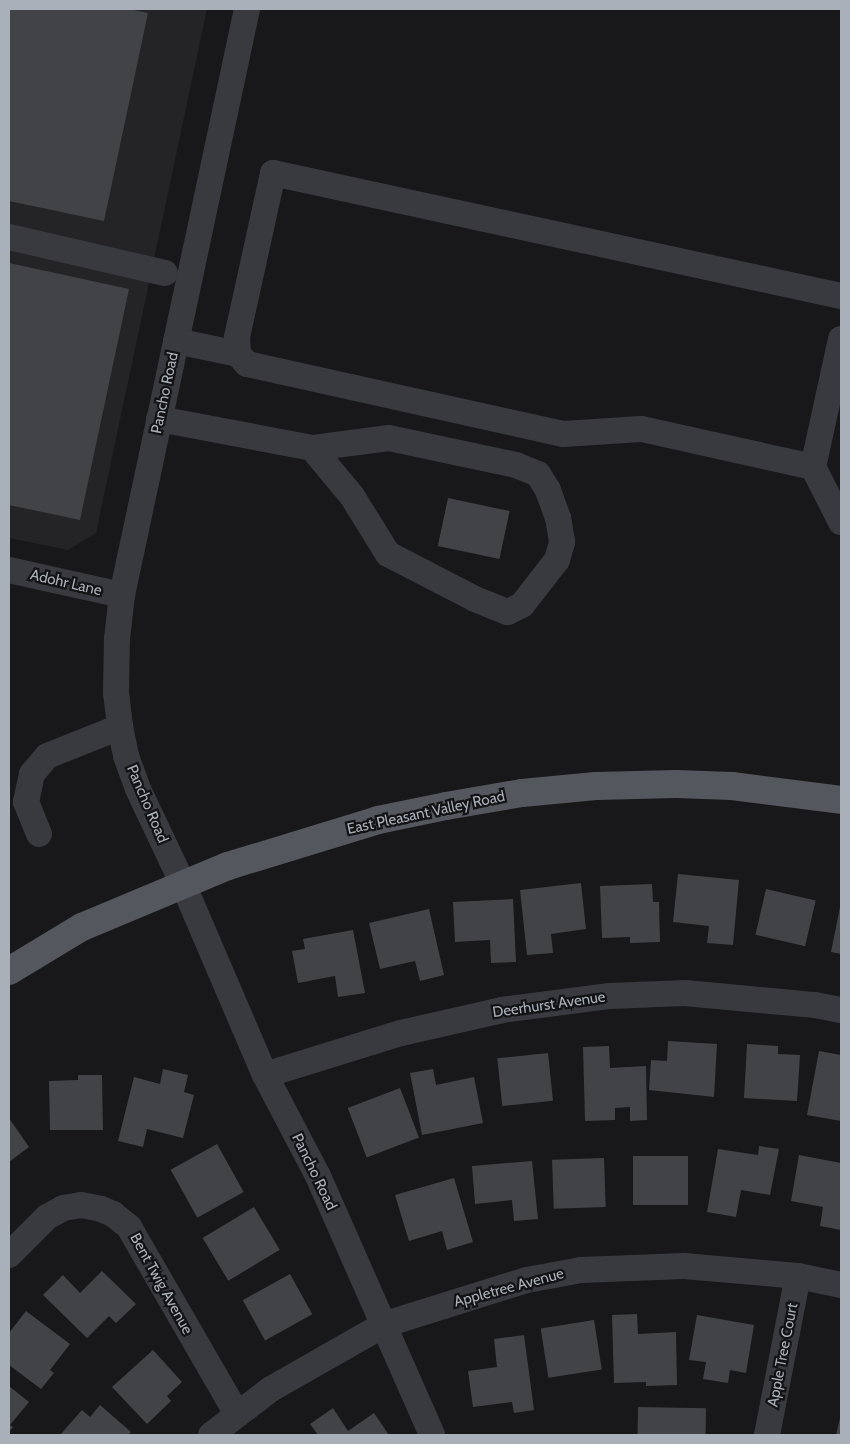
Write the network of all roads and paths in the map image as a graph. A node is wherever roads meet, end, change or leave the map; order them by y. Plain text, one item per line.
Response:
1 (247, 9) edge
2 (9, 237) edge
3 (165, 273) dead end
4 (841, 296) edge
5 (841, 339) edge
6 (176, 341) junction
7 (238, 354) junction
8 (159, 419) junction
9 (312, 448) junction
10 (813, 467) junction
11 (841, 522) edge
12 (9, 570) edge
13 (122, 595) junction
14 (120, 727) junction
15 (18, 800) edge
16 (841, 800) edge
17 (39, 834) dead end
18 (183, 884) junction
19 (9, 971) edge
20 (841, 1010) edge
21 (265, 1075) junction
22 (9, 1255) edge
23 (798, 1276) junction
24 (841, 1285) edge
25 (383, 1325) junction
26 (237, 1414) junction
27 (211, 1435) edge
28 (432, 1435) edge
29 (767, 1435) edge

1 - 6 street, Pancho Road
2 - 3 street
4 - 7 street
5 - 10 street
6 - 7 street
6 - 8 street, Pancho Road
7 - 10 street
8 - 9 street
8 - 13 street, Pancho Road
9 - 9 street
10 - 11 street
12 - 13 street, Adohr Lane
13 - 14 street, Pancho Road
14 - 15 street
14 - 18 street, Pancho Road
15 - 17 street
16 - 18 main road, East Pleasant Valley Road
18 - 19 main road, East Pleasant Valley Road
18 - 21 street, Pancho Road
20 - 21 street, Deerhurst Avenue
21 - 25 street, Pancho Road
22 - 26 street, Bent Twig Avenue
23 - 24 street, Appletree Avenue
23 - 25 street, Appletree Avenue
23 - 29 street, Apple Tree Court
25 - 26 street, Appletree Avenue
25 - 28 street, Pancho Road
26 - 27 street, Appletree Avenue

